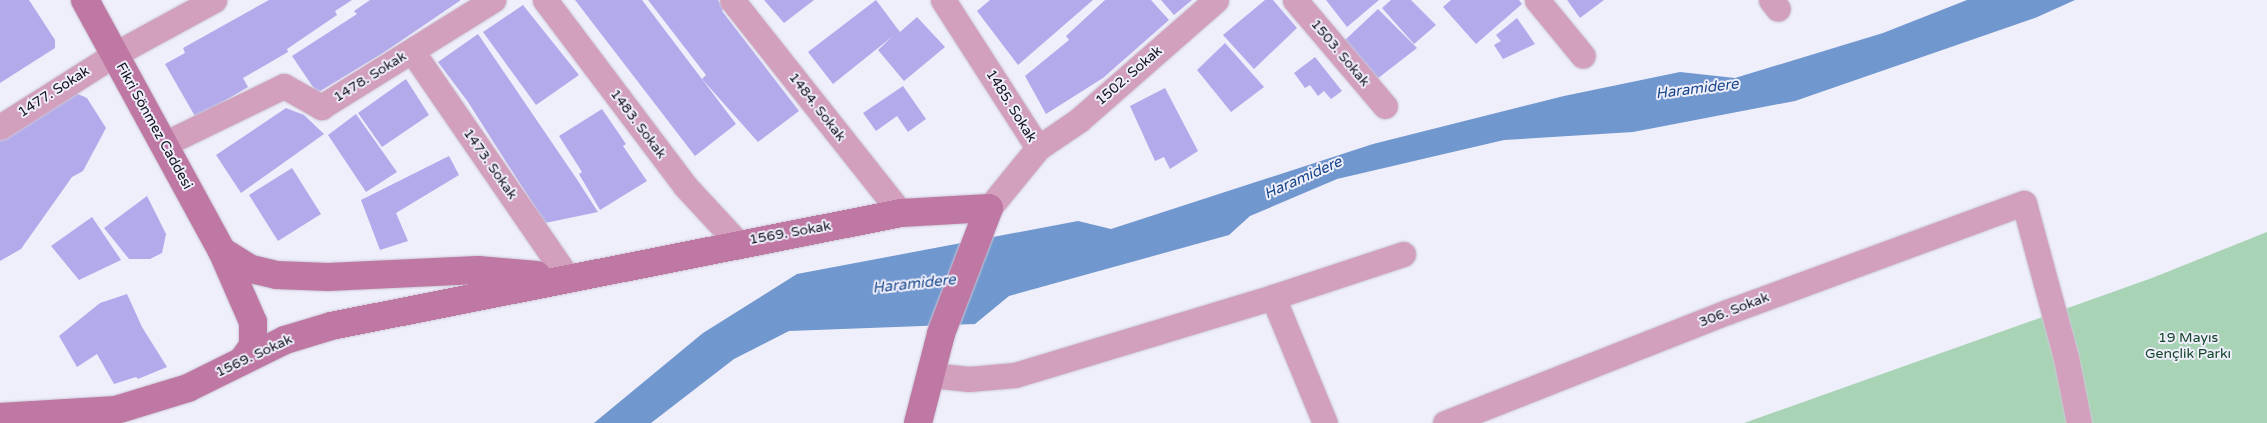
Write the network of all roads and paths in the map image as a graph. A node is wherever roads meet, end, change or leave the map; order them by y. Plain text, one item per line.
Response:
1 (85, 0) edge
2 (214, 0) edge
3 (493, 0) edge
4 (545, 0) edge
5 (732, 0) edge
6 (1216, 0) edge
7 (1295, 0) edge
8 (1537, 0) edge
9 (948, 2) edge
10 (412, 51) junction
11 (114, 54) junction
12 (1583, 56) dead end
13 (1385, 106) dead end
14 (0, 127) edge
15 (164, 144) junction
16 (1038, 148) junction
17 (901, 213) junction
18 (983, 219) junction
19 (738, 243) junction
20 (222, 251) junction
21 (1403, 254) dead end
22 (568, 278) junction
23 (1273, 297) junction
24 (242, 361) junction
25 (931, 375) junction
26 (0, 417) edge
27 (918, 423) edge
28 (1325, 423) edge
29 (1446, 423) edge
30 (2079, 423) edge

1 - 11 street, Fikri Sönmez Caddesi
2 - 11 street, 1477. Sokak
3 - 10 street, 1478. Sokak
4 - 19 street, 1483. Sokak
5 - 17 street, 1484. Sokak
6 - 16 street, 1502. Sokak
7 - 13 street, 1503. Sokak
8 - 12 street
9 - 16 street, 1485. Sokak
10 - 15 street, 1478. Sokak
10 - 22 street, 1473. Sokak
11 - 14 street, 1477. Sokak
11 - 15 street, Fikri Sönmez Caddesi
15 - 20 street, Fikri Sönmez Caddesi
16 - 18 street, 1485. Sokak
17 - 18 street, 1569. Sokak
17 - 19 street, 1569. Sokak
18 - 25 street
19 - 22 street, 1569. Sokak
20 - 22 street, 1569. Sokak
20 - 24 street, Fikri Sönmez Caddesi
21 - 23 street
22 - 24 street, 1569. Sokak
23 - 25 street
23 - 28 street
24 - 26 street, 1569. Sokak
25 - 27 street
29 - 30 street, 306. Sokak

